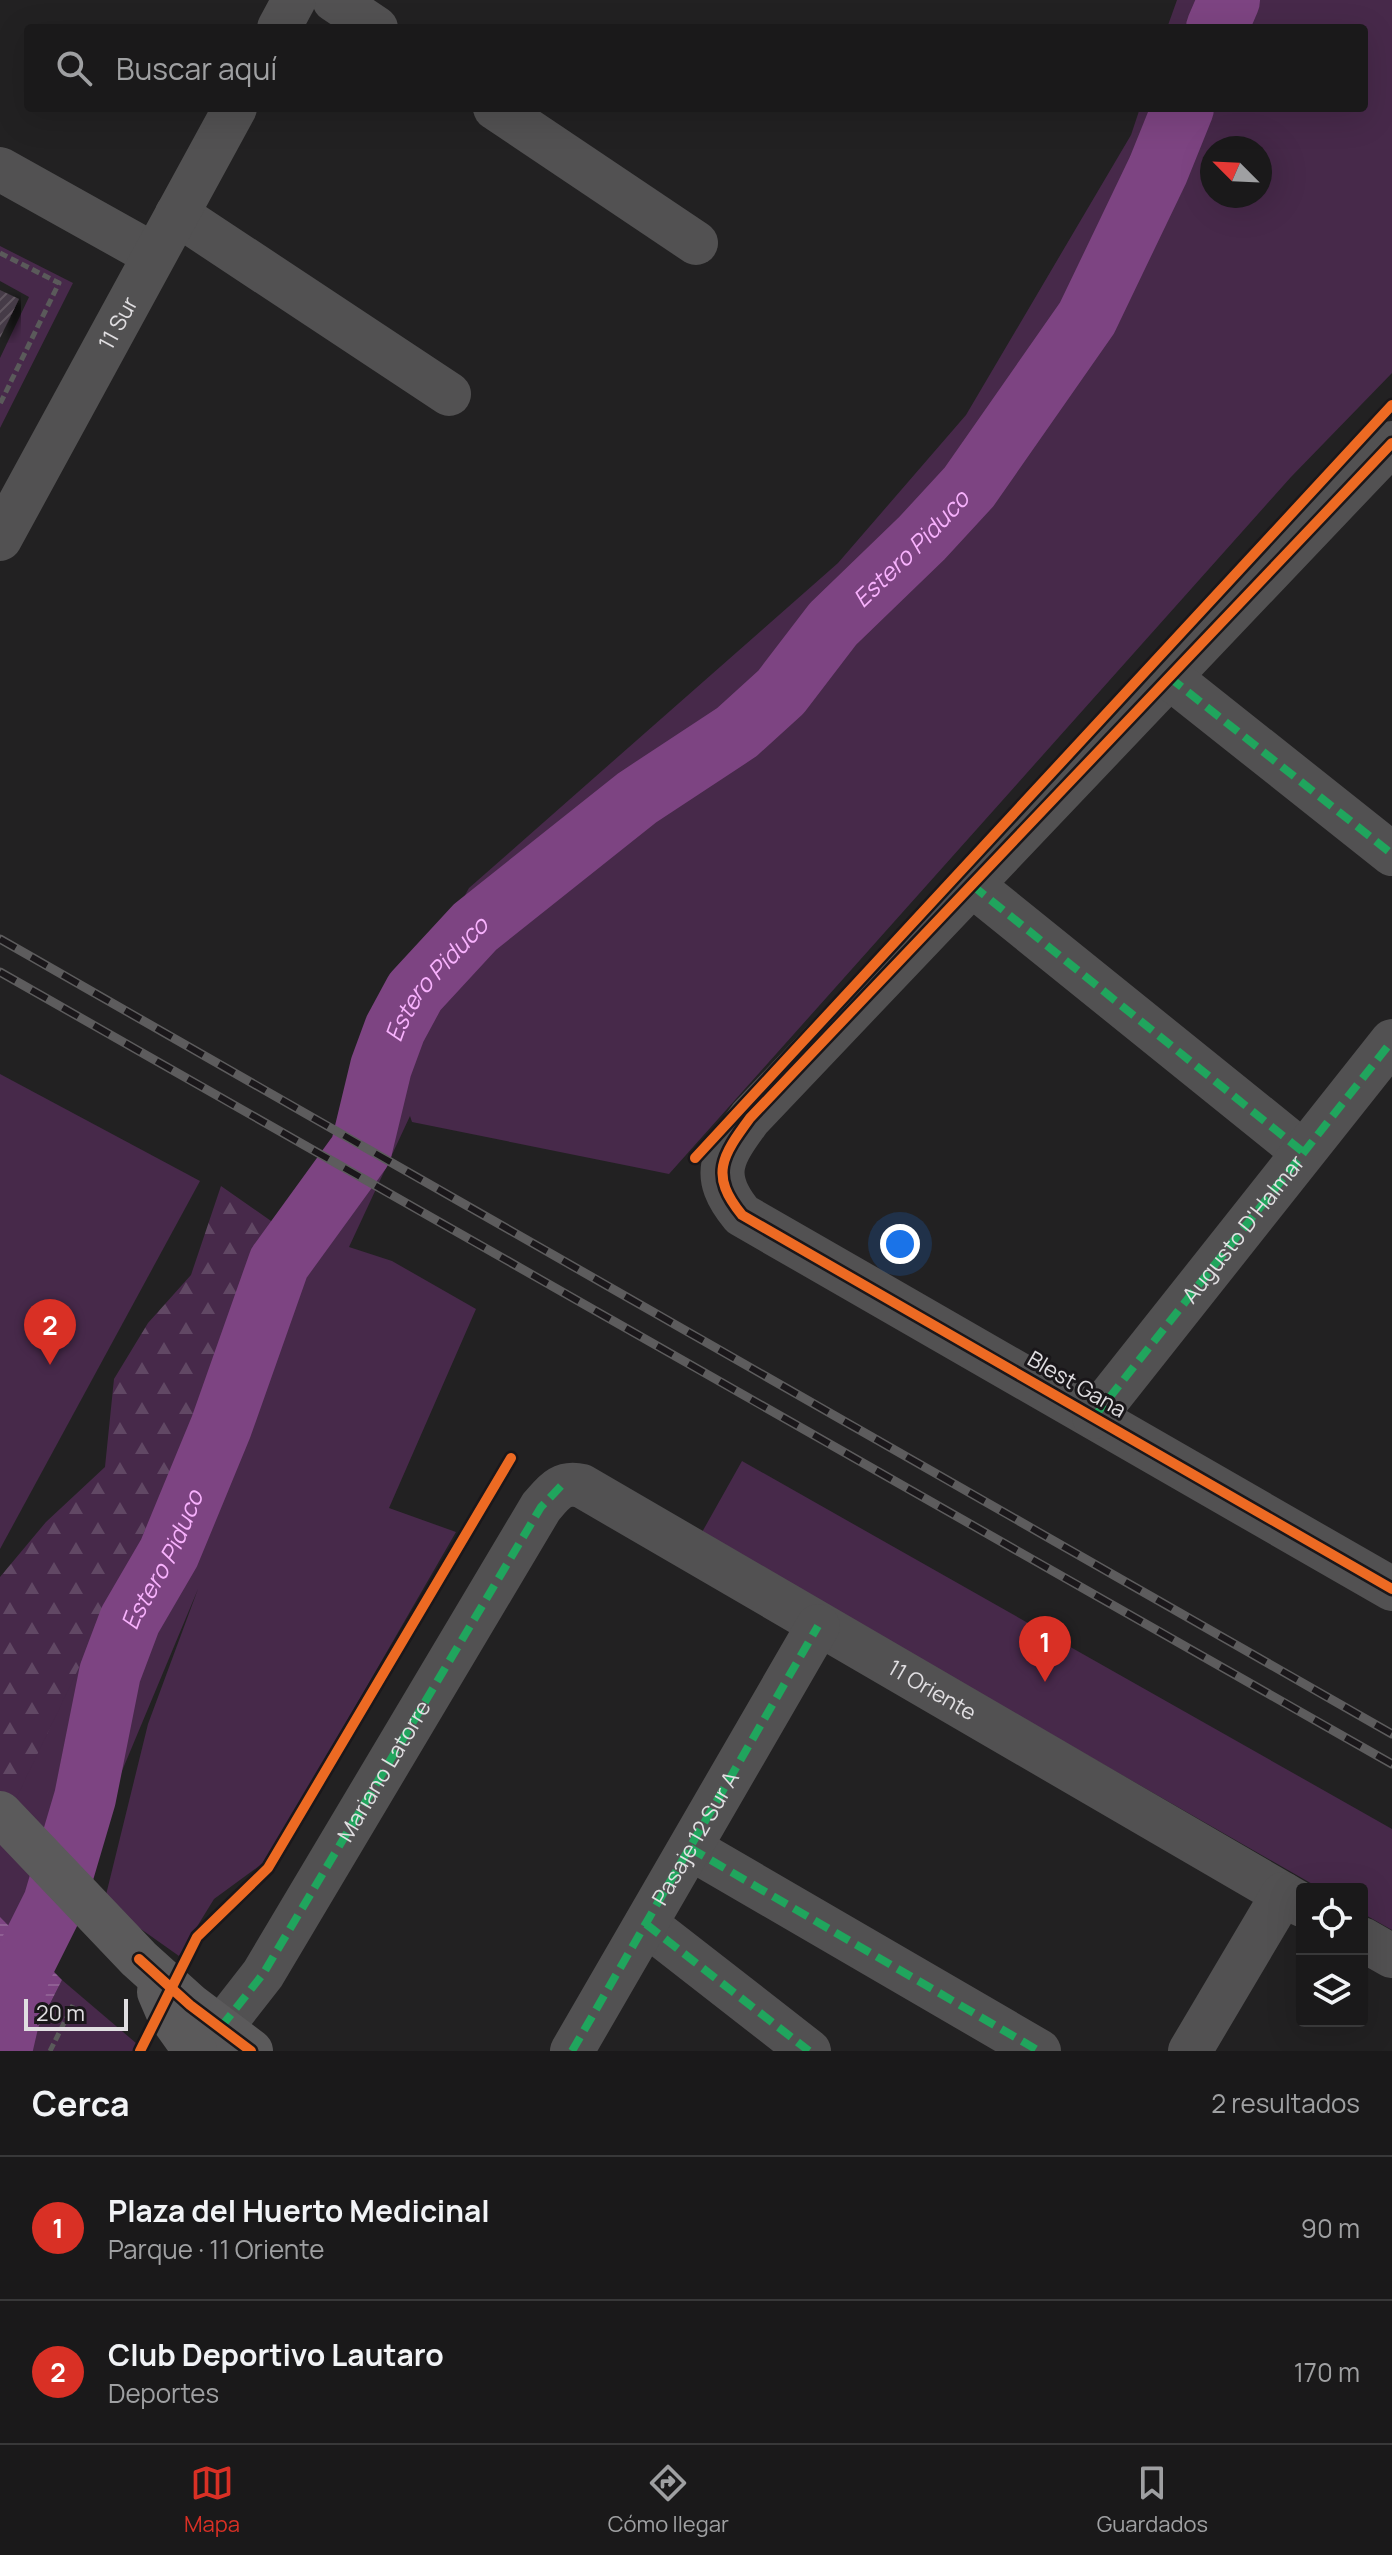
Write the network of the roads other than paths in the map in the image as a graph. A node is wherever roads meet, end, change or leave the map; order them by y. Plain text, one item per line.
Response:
1 (294, 0) edge
2 (334, 0) edge
3 (281, 24) edge
4 (370, 24) edge
5 (233, 112) edge
6 (501, 112) edge
7 (0, 169) edge
8 (177, 214) junction
9 (696, 243) dead end
10 (154, 255) junction
11 (449, 394) dead end
12 (1392, 443) edge
13 (0, 539) edge
14 (1169, 677) junction
15 (1392, 854) edge
16 (972, 885) junction
17 (1392, 1041) edge
18 (1303, 1152) junction
19 (1094, 1417) junction
20 (561, 1486) joint
21 (1392, 1589) edge
22 (818, 1626) junction
23 (0, 1813) edge
24 (690, 1848) junction
25 (1292, 1899) edge
26 (646, 1924) junction
27 (1368, 1942) edge
28 (1392, 1956) edge
29 (217, 2045) edge
30 (572, 2051) edge
31 (809, 2051) edge
32 (1039, 2051) edge
33 (1190, 2051) edge

1 - 3 street
2 - 4 street
5 - 8 street, 11 Sur
6 - 9 street
7 - 10 street
8 - 10 street, 11 Sur
8 - 11 street
10 - 13 street, 11 Sur
12 - 14 street
14 - 15 street
14 - 16 street
16 - 18 street
16 - 19 street, Blest Gana
17 - 18 street, Augusto D'Halmar
18 - 19 street, Augusto D'Halmar
19 - 21 street, Blest Gana
20 - 22 street, 11 Oriente
20 - 29 street, Mariano Latorre
22 - 24 street, Pasaje 12 Sur A
22 - 25 street, 11 Oriente
23 - 29 main road
24 - 26 street, Pasaje 12 Sur A
24 - 32 street
25 - 33 street
26 - 30 street, Pasaje 12 Sur A
26 - 31 street
27 - 28 street

